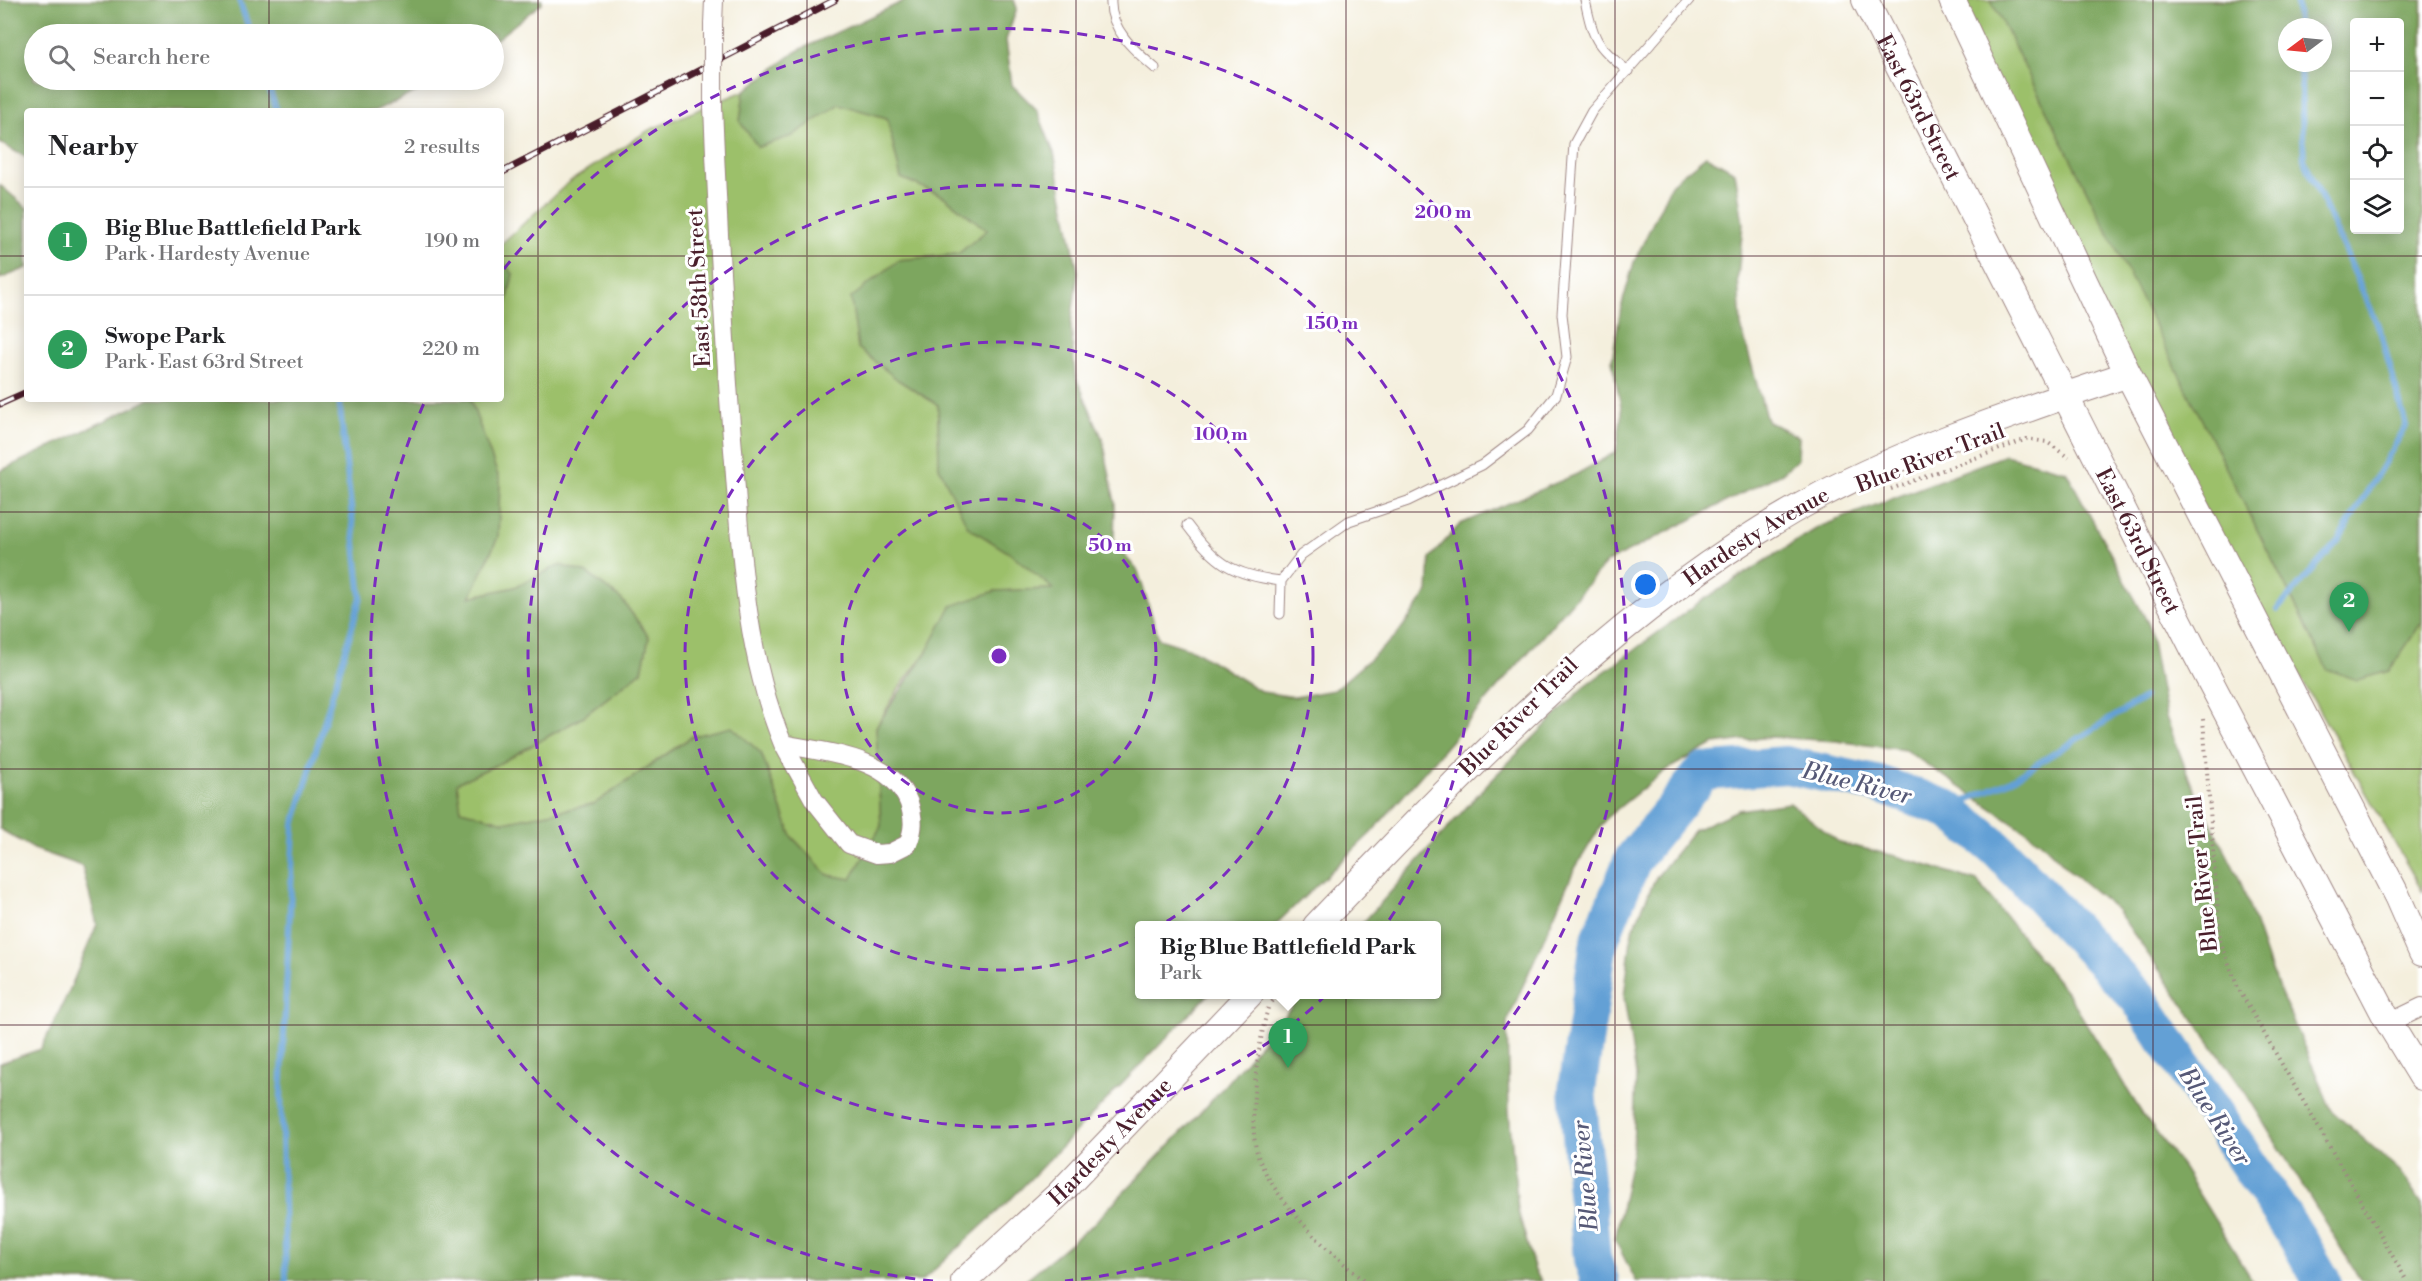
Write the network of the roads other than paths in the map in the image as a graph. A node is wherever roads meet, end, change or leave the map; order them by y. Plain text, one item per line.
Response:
1 (714, 0) edge
2 (1112, 0) edge
3 (1585, 0) edge
4 (1689, 0) edge
5 (1865, 0) edge
6 (1952, 0) edge
7 (1155, 68) dead end
8 (1628, 71) junction
9 (2128, 374) junction
10 (2065, 396) junction
11 (1186, 525) dead end
12 (1281, 582) junction
13 (1280, 614) dead end
14 (783, 744) junction
15 (1321, 921) edge
16 (2422, 953) edge
17 (1245, 999) edge
18 (2422, 1007) edge
19 (2390, 1023) junction
20 (2422, 1077) edge
21 (964, 1281) edge

1 - 14 street, East 58th Street, bridge
2 - 7 lane
3 - 8 lane
4 - 8 lane
5 - 10 main road, East 63rd Street
6 - 9 main road
8 - 12 lane
9 - 10 main road, Hardesty Avenue
9 - 16 main road
10 - 15 main road, Hardesty Avenue
10 - 19 main road, East 63rd Street
11 - 12 lane
12 - 13 lane
14 - 14 street, East 58th Street
17 - 21 main road, Hardesty Avenue
18 - 19 street
19 - 20 main road, East 63rd Street

